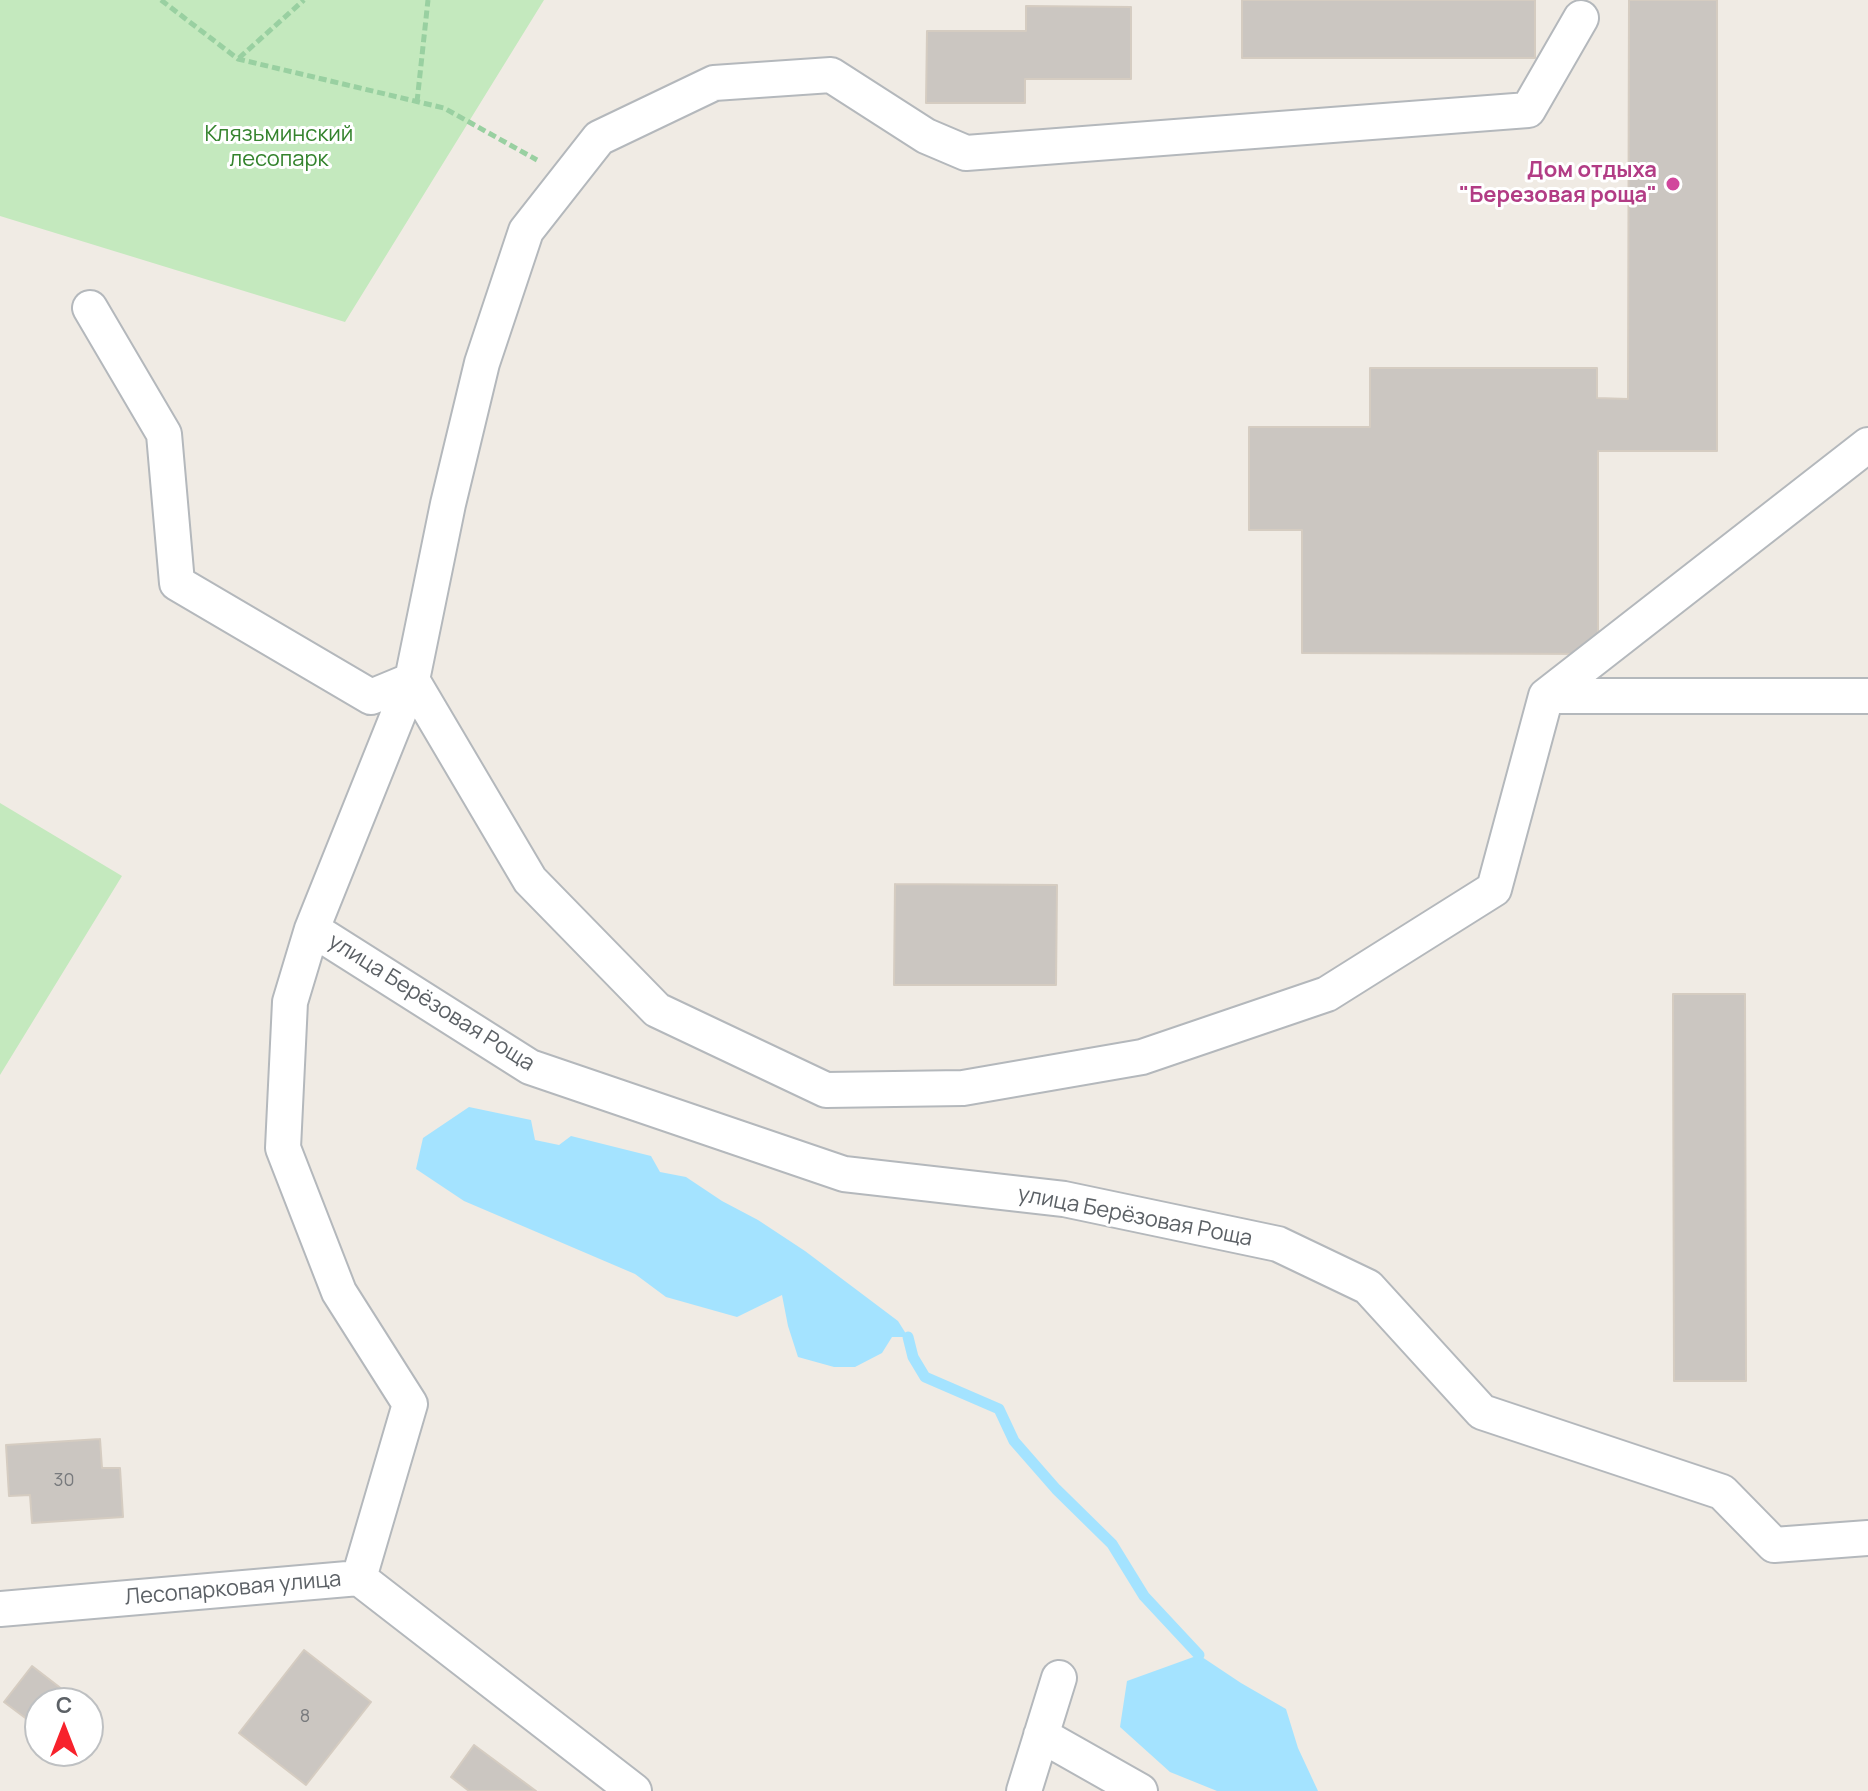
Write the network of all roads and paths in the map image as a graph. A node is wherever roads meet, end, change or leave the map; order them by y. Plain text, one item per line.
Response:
1 (161, 0) edge
2 (304, 0) edge
3 (428, 0) edge
4 (1581, 18) dead end
5 (238, 59) junction
6 (417, 102) junction
7 (568, 177) junction
8 (90, 308) dead end
9 (1868, 445) edge
10 (412, 680) junction
11 (1546, 696) junction
12 (1868, 696) edge
13 (312, 929) junction
14 (1868, 1538) edge
15 (359, 1578) junction
16 (0, 1609) edge
17 (1059, 1678) dead end
18 (1041, 1735) junction
19 (634, 1791) edge
20 (1024, 1791) edge
21 (1140, 1791) edge

1 - 5 path
2 - 5 path
3 - 6 path
4 - 7 street
5 - 6 path
6 - 7 path
7 - 10 street
8 - 10 street
9 - 11 street
10 - 11 street
10 - 13 street
11 - 12 street
13 - 14 street, улица Берёзовая Роща
13 - 15 street
15 - 16 street, Лесопарковая улица
15 - 19 street, Лесопарковая улица
17 - 18 street
18 - 20 street
18 - 21 street

